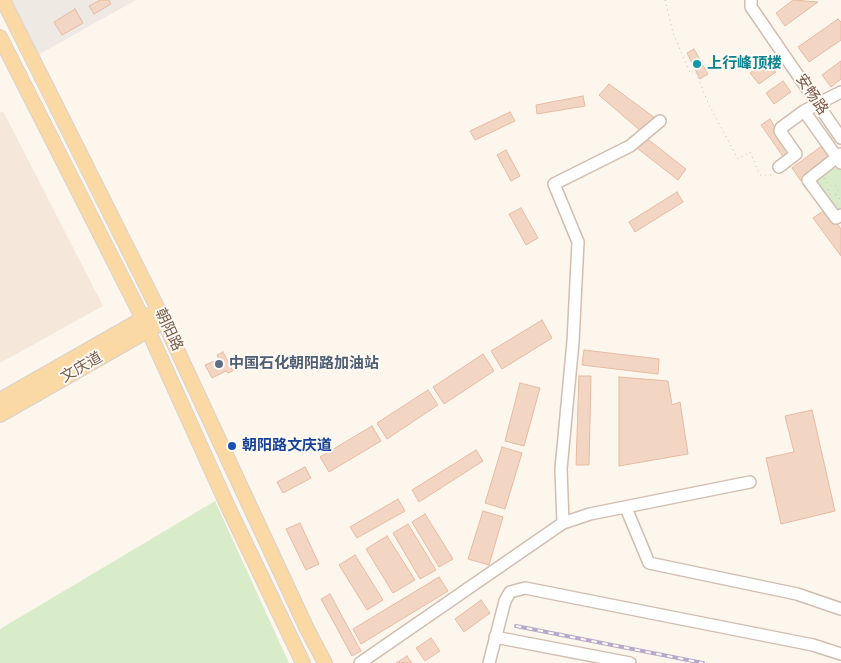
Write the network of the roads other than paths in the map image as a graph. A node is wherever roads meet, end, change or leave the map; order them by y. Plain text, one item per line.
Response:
1 (3, 0) edge
2 (751, 0) edge
3 (0, 37) edge
4 (841, 92) edge
5 (817, 104) junction
6 (804, 111) junction
7 (660, 121) dead end
8 (841, 138) edge
9 (840, 158) edge
10 (779, 167) road end
11 (841, 215) edge
12 (161, 315) junction
13 (145, 325) junction
14 (0, 400) edge
15 (0, 414) edge
16 (750, 482) dead end
17 (626, 508) junction
18 (563, 523) junction
19 (841, 609) edge
20 (495, 637) junction
21 (841, 654) edge
22 (303, 663) edge
23 (325, 663) edge
24 (360, 663) edge
25 (489, 663) edge
26 (630, 663) edge

1 - 12 main road, 朝阳路
2 - 5 street, 安畅路
3 - 13 main road, 朝阳路
4 - 5 street
5 - 6 street
5 - 8 street, 安畅路
6 - 9 street
6 - 10 street
7 - 18 street
9 - 11 street
12 - 13 main road, 文庆道
12 - 23 main road, 朝阳路
13 - 14 main road, 文庆道
13 - 15 main road, 文庆道
13 - 22 main road, 朝阳路
16 - 17 street
17 - 18 street
17 - 19 street
18 - 24 street
20 - 21 street
20 - 25 street
20 - 26 street

